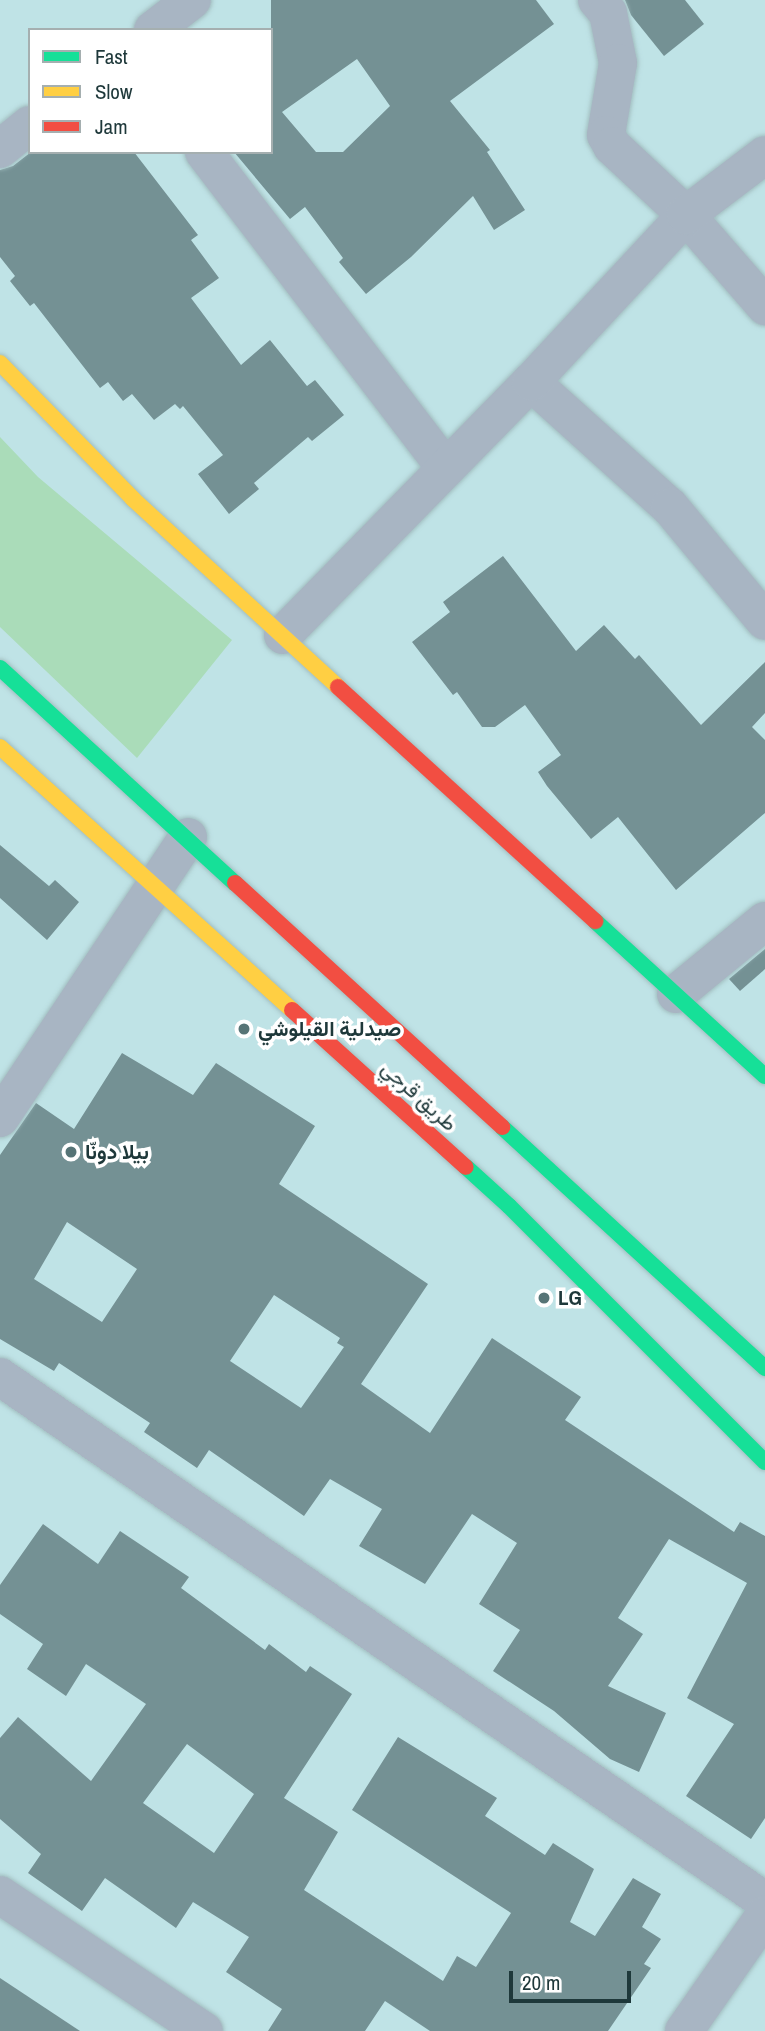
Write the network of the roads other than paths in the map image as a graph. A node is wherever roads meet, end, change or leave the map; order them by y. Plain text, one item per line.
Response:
1 (192, 0) edge
2 (597, 0) edge
3 (156, 28) edge
4 (28, 127) edge
5 (0, 149) edge
6 (206, 154) edge
7 (765, 155) edge
8 (686, 215) junction
9 (765, 306) edge
10 (0, 363) edge
11 (531, 382) junction
12 (446, 468) junction
13 (765, 621) edge
14 (284, 635) junction
15 (0, 668) edge
16 (0, 747) edge
17 (188, 837) junction
18 (156, 887) junction
19 (765, 921) edge
20 (676, 994) junction
21 (765, 1076) edge
22 (0, 1118) edge
23 (765, 1368) edge
24 (0, 1377) edge
25 (765, 1462) edge
26 (0, 1895) edge
27 (765, 1901) edge
28 (765, 1915) edge
29 (204, 2031) edge
30 (684, 2031) edge

1 - 3 street
2 - 8 street
4 - 5 street
6 - 12 street
7 - 8 street
8 - 9 street
8 - 11 street
10 - 14 main road
11 - 12 street
11 - 13 street
12 - 14 street
14 - 20 main road
15 - 17 main road, طريق قرجي
16 - 18 main road, طريق قرجي
17 - 18 street
17 - 23 main road, طريق قرجي
18 - 22 street
18 - 25 main road, طريق قرجي
19 - 20 street
20 - 21 main road
24 - 27 street
26 - 29 street
28 - 30 street

